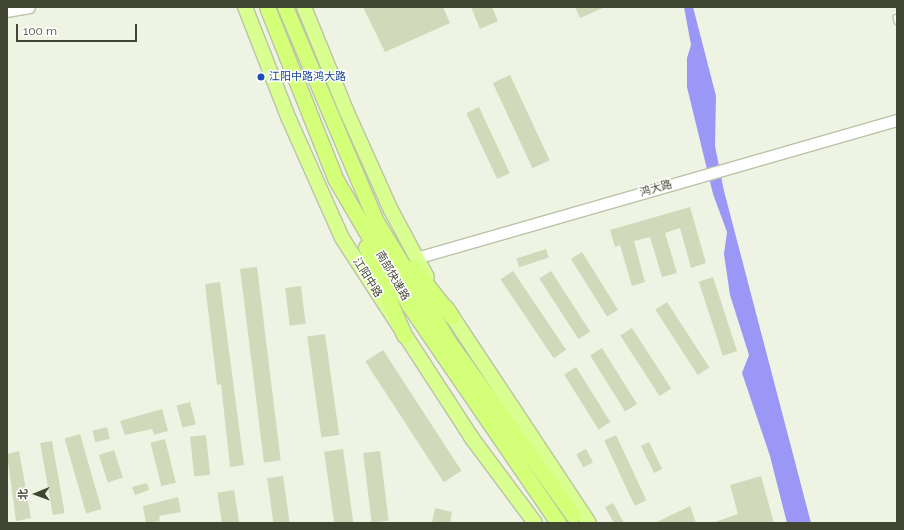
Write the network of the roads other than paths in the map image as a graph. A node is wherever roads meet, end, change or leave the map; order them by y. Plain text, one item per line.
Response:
1 (29, 7) edge
2 (244, 7) edge
3 (267, 7) edge
4 (284, 7) edge
5 (304, 7) edge
6 (7, 11) edge
7 (897, 120) edge
8 (336, 180) junction
9 (376, 221) junction
10 (416, 258) junction
11 (452, 316) junction
12 (404, 335) junction
13 (573, 515) dead end
14 (535, 523) edge
15 (558, 523) edge
16 (589, 523) edge

1 - 6 street
2 - 12 main road, 江阳中路
3 - 8 highway, 南部快速路
4 - 9 highway, 南部快速路
5 - 10 main road
7 - 10 street, 鸿大路
8 - 12 highway
8 - 15 highway, 南部快速路
9 - 11 highway
9 - 13 highway, 南部快速路
10 - 11 main road
11 - 16 main road
12 - 14 main road, 江阳中路

